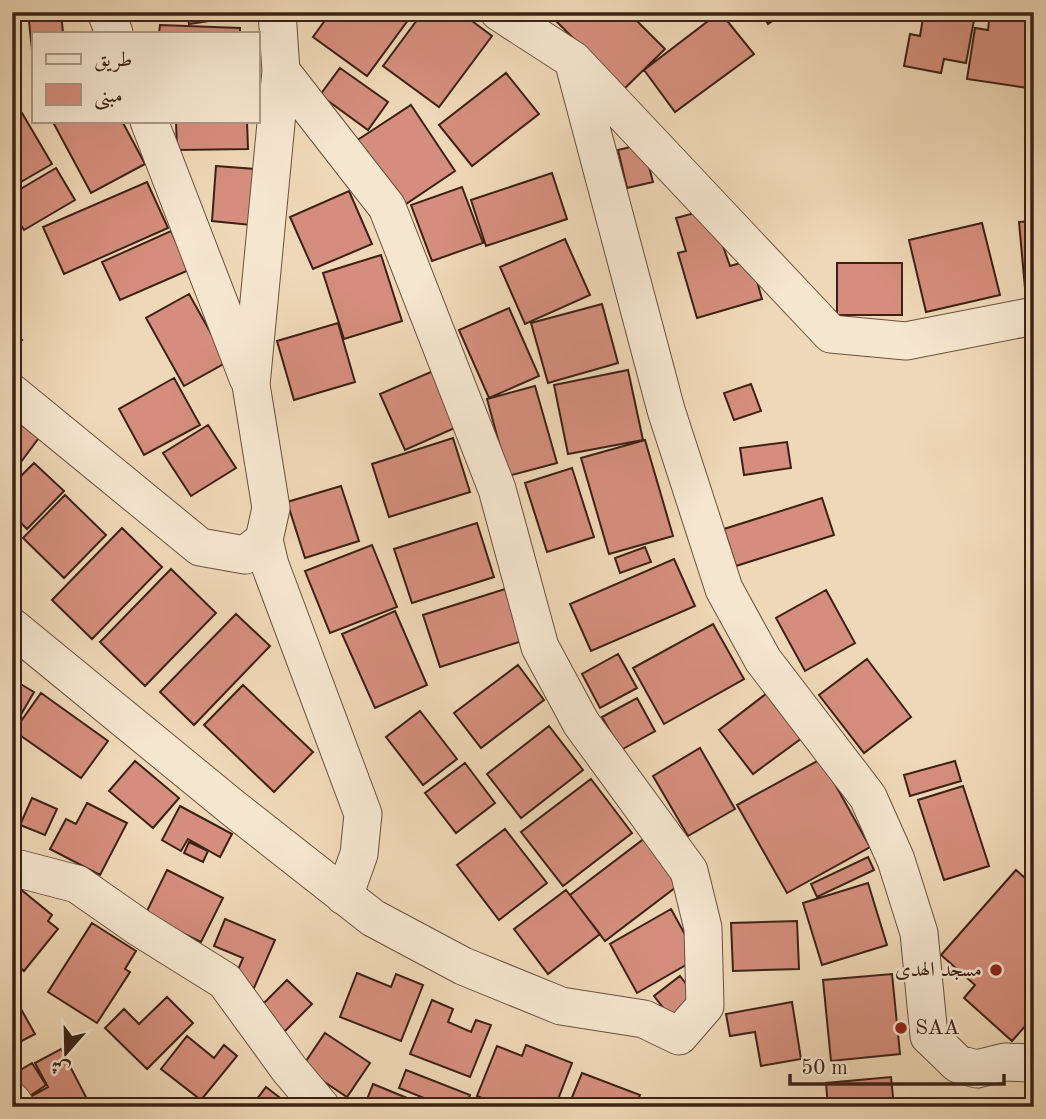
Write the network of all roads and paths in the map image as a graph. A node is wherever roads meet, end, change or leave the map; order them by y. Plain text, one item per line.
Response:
1 (106, 12) edge
2 (277, 12) edge
3 (499, 12) edge
4 (114, 32) edge
5 (573, 61) junction
6 (281, 71) junction
7 (149, 122) edge
8 (1034, 316) edge
9 (251, 385) junction
10 (12, 393) edge
11 (260, 553) junction
12 (12, 627) edge
13 (12, 867) edge
14 (344, 896) junction
15 (1034, 1063) edge
16 (12, 1101) edge
17 (16, 1107) edge
18 (320, 1107) edge

1 - 4 street
2 - 6 street
3 - 5 street
5 - 8 street
5 - 15 street
6 - 9 street
6 - 14 street
7 - 9 street
9 - 11 street
10 - 11 street
11 - 14 street
12 - 14 street
13 - 18 street
16 - 17 street

